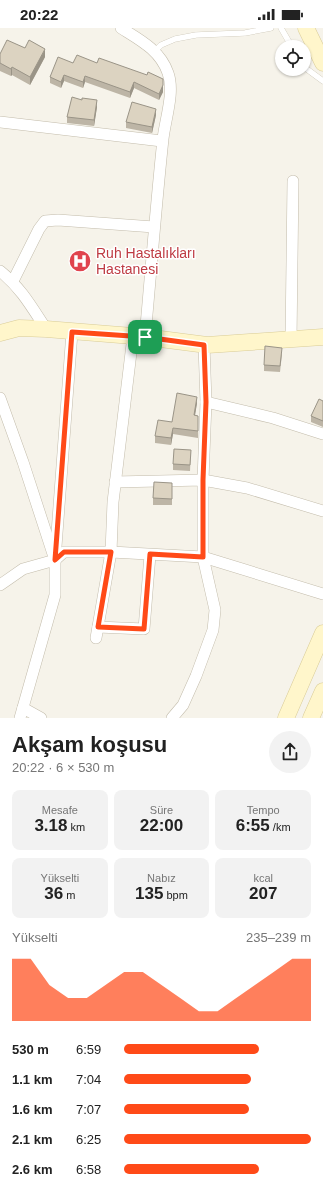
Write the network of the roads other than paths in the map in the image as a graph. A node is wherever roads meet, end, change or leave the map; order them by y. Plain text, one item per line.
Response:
1 (121, 28) edge
2 (271, 28) edge
3 (281, 28) edge
4 (306, 28) edge
5 (288, 40) edge
6 (155, 51) junction
7 (323, 63) edge
8 (311, 72) edge
9 (323, 81) edge
10 (0, 122) edge
11 (162, 141) junction
12 (293, 181) dead end
13 (154, 227) junction
14 (0, 271) edge
15 (12, 281) junction
16 (46, 329) junction
17 (72, 332) junction
18 (0, 333) edge
19 (139, 336) junction
20 (323, 338) edge
21 (291, 340) junction
22 (204, 345) junction
23 (0, 398) edge
24 (206, 402) junction
25 (323, 434) edge
26 (203, 480) junction
27 (115, 482) junction
28 (323, 511) edge
29 (111, 552) junction
30 (150, 554) junction
31 (203, 557) junction
32 (55, 560) junction
33 (0, 585) edge
34 (323, 594) edge
35 (98, 627) junction
36 (323, 633) edge
37 (96, 638) dead end
38 (323, 691) edge
39 (22, 713) edge
40 (41, 718) edge
41 (172, 718) edge
42 (286, 718) edge
43 (311, 718) edge

1 - 6 street
2 - 6 lane
3 - 5 lane
4 - 7 street
6 - 11 street
8 - 9 lane
10 - 11 street
11 - 13 street
12 - 21 street
13 - 15 street
13 - 19 street
14 - 15 street
15 - 16 street
16 - 17 street
16 - 18 street
17 - 19 street
17 - 32 street
19 - 22 street
19 - 27 street
20 - 21 street
21 - 22 street
22 - 24 street
23 - 32 street
24 - 25 street
24 - 26 street
26 - 27 street
26 - 28 street
26 - 31 street
27 - 29 street
29 - 30 street
29 - 32 street
29 - 35 street
30 - 31 street
30 - 35 street
31 - 34 street
31 - 41 street
32 - 33 street
32 - 39 street
35 - 37 street
36 - 42 street
38 - 43 street
39 - 40 street

